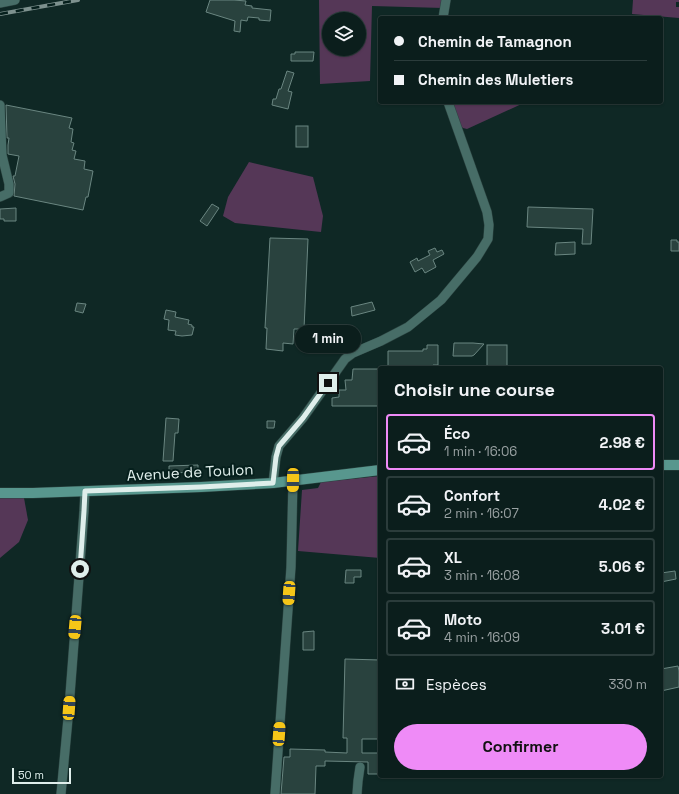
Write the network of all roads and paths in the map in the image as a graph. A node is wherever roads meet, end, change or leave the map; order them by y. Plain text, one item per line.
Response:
1 (16, 0) edge
2 (446, 0) edge
3 (0, 3) edge
4 (443, 16) edge
5 (449, 104) edge
6 (0, 105) edge
7 (0, 197) edge
8 (663, 465) edge
9 (679, 465) edge
10 (378, 470) edge
11 (293, 480) junction
12 (273, 483) junction
13 (85, 491) junction
14 (0, 493) edge
15 (360, 767) dead end
16 (61, 794) edge
17 (275, 794) edge
18 (357, 794) edge

1 - 3 street
2 - 4 street
5 - 12 street
6 - 7 street
8 - 9 main road
10 - 11 main road, Avenue de Toulon
11 - 12 main road, Avenue de Toulon
11 - 17 street
12 - 13 main road, Avenue de Toulon
13 - 14 main road, Avenue de Toulon
13 - 16 street
15 - 18 street

